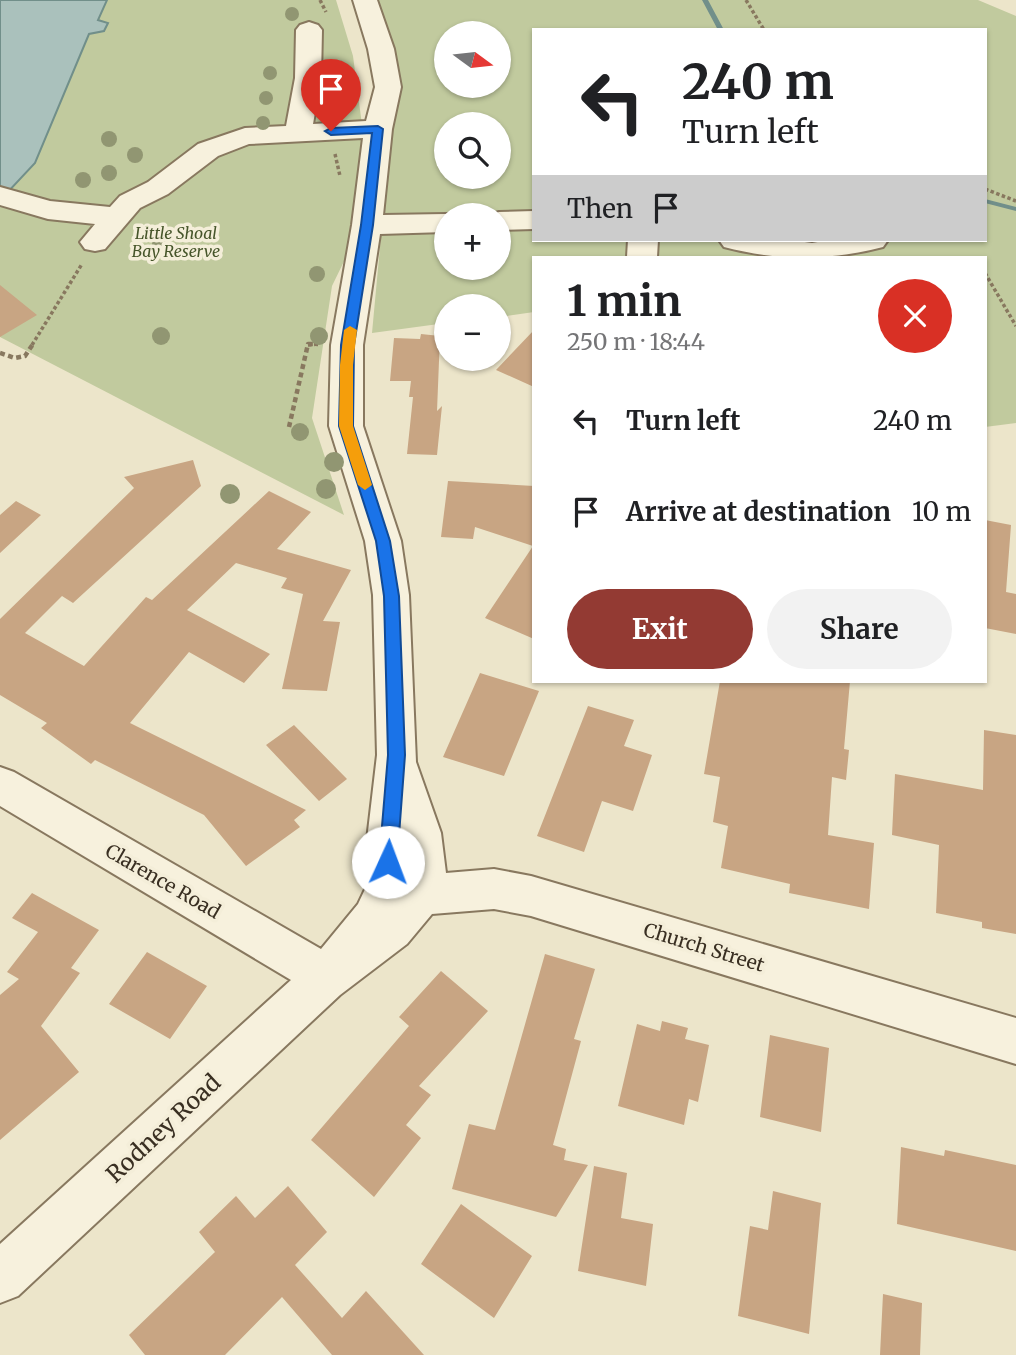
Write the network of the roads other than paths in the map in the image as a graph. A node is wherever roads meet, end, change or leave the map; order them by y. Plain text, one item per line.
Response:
1 (342, 0) edge
2 (365, 0) edge
3 (309, 30) dead end
4 (378, 129) junction
5 (298, 133) junction
6 (0, 196) edge
7 (117, 217) junction
8 (532, 220) edge
9 (511, 221) edge
10 (434, 223) edge
11 (367, 225) junction
12 (95, 242) road end
13 (744, 242) edge
14 (865, 242) edge
15 (811, 255) edge
16 (0, 785) edge
17 (404, 890) junction
18 (327, 977) junction
19 (1016, 1041) edge
20 (0, 1278) edge

1 - 4 street
2 - 4 street
3 - 5 street
4 - 5 street
4 - 11 street
5 - 7 street
6 - 7 street
7 - 12 street
8 - 9 street
10 - 11 street
11 - 17 street
13 - 15 street
14 - 15 street
16 - 18 street, Clarence Road
17 - 18 street, Rodney Road
17 - 19 street, Church Street
18 - 20 street, Rodney Road

